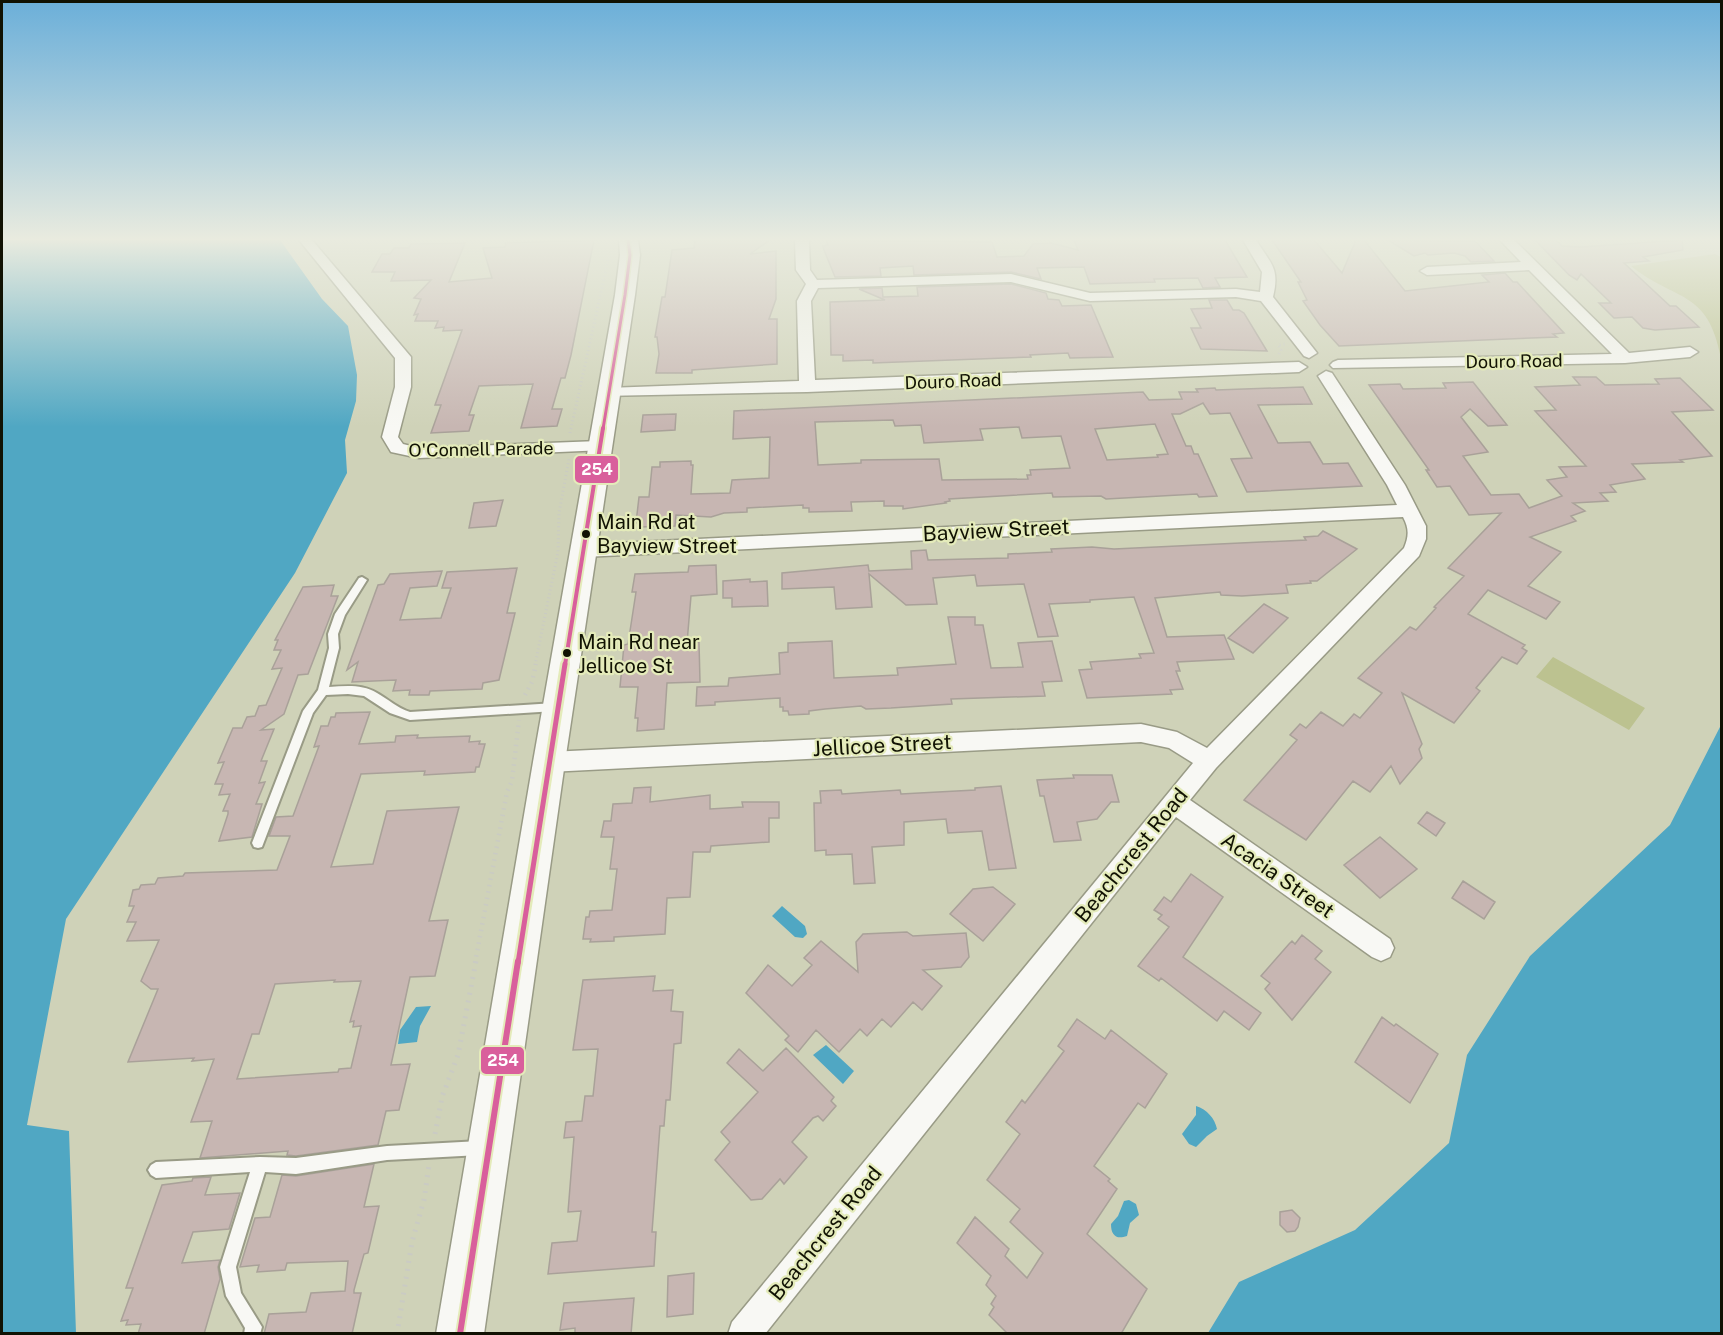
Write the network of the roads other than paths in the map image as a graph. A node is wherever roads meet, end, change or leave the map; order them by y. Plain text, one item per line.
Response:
1 (357, 302) edge
2 (622, 302) edge
3 (804, 302) edge
4 (1270, 302) edge
5 (1569, 302) edge
6 (1304, 348) junction
7 (1690, 352) dead end
8 (1625, 358) junction
9 (1299, 366) junction
10 (1332, 371) junction
11 (807, 387) junction
12 (608, 393) junction
13 (579, 446) junction
14 (1410, 511) junction
15 (583, 550) junction
16 (362, 580) dead end
17 (323, 691) junction
18 (558, 707) junction
19 (1208, 761) junction
20 (549, 762) junction
21 (1174, 802) junction
22 (258, 843) dead end
23 (1382, 948) dead end
24 (489, 1148) junction
25 (260, 1164) junction
26 (156, 1170) dead end
27 (252, 1334) edge
28 (460, 1334) edge
29 (744, 1334) edge

1 - 13 street, O'Connell Parade
2 - 12 main road
3 - 11 street
4 - 6 street
5 - 8 street
6 - 9 street
6 - 10 street
7 - 8 street, Douro Road
8 - 10 street, Douro Road
9 - 10 street
9 - 11 street, Douro Road
10 - 14 street, Beachcrest Road
11 - 12 street, Douro Road
12 - 13 main road
13 - 15 main road
14 - 15 street, Bayview Street
14 - 19 street, Beachcrest Road
15 - 18 main road
16 - 17 lane
17 - 18 lane
17 - 22 lane
18 - 20 main road
19 - 20 street, Jellicoe Street
19 - 21 street, Beachcrest Road
20 - 24 main road
21 - 23 street, Acacia Street
21 - 29 street, Beachcrest Road
24 - 25 lane
24 - 28 main road
25 - 26 lane
25 - 27 lane

